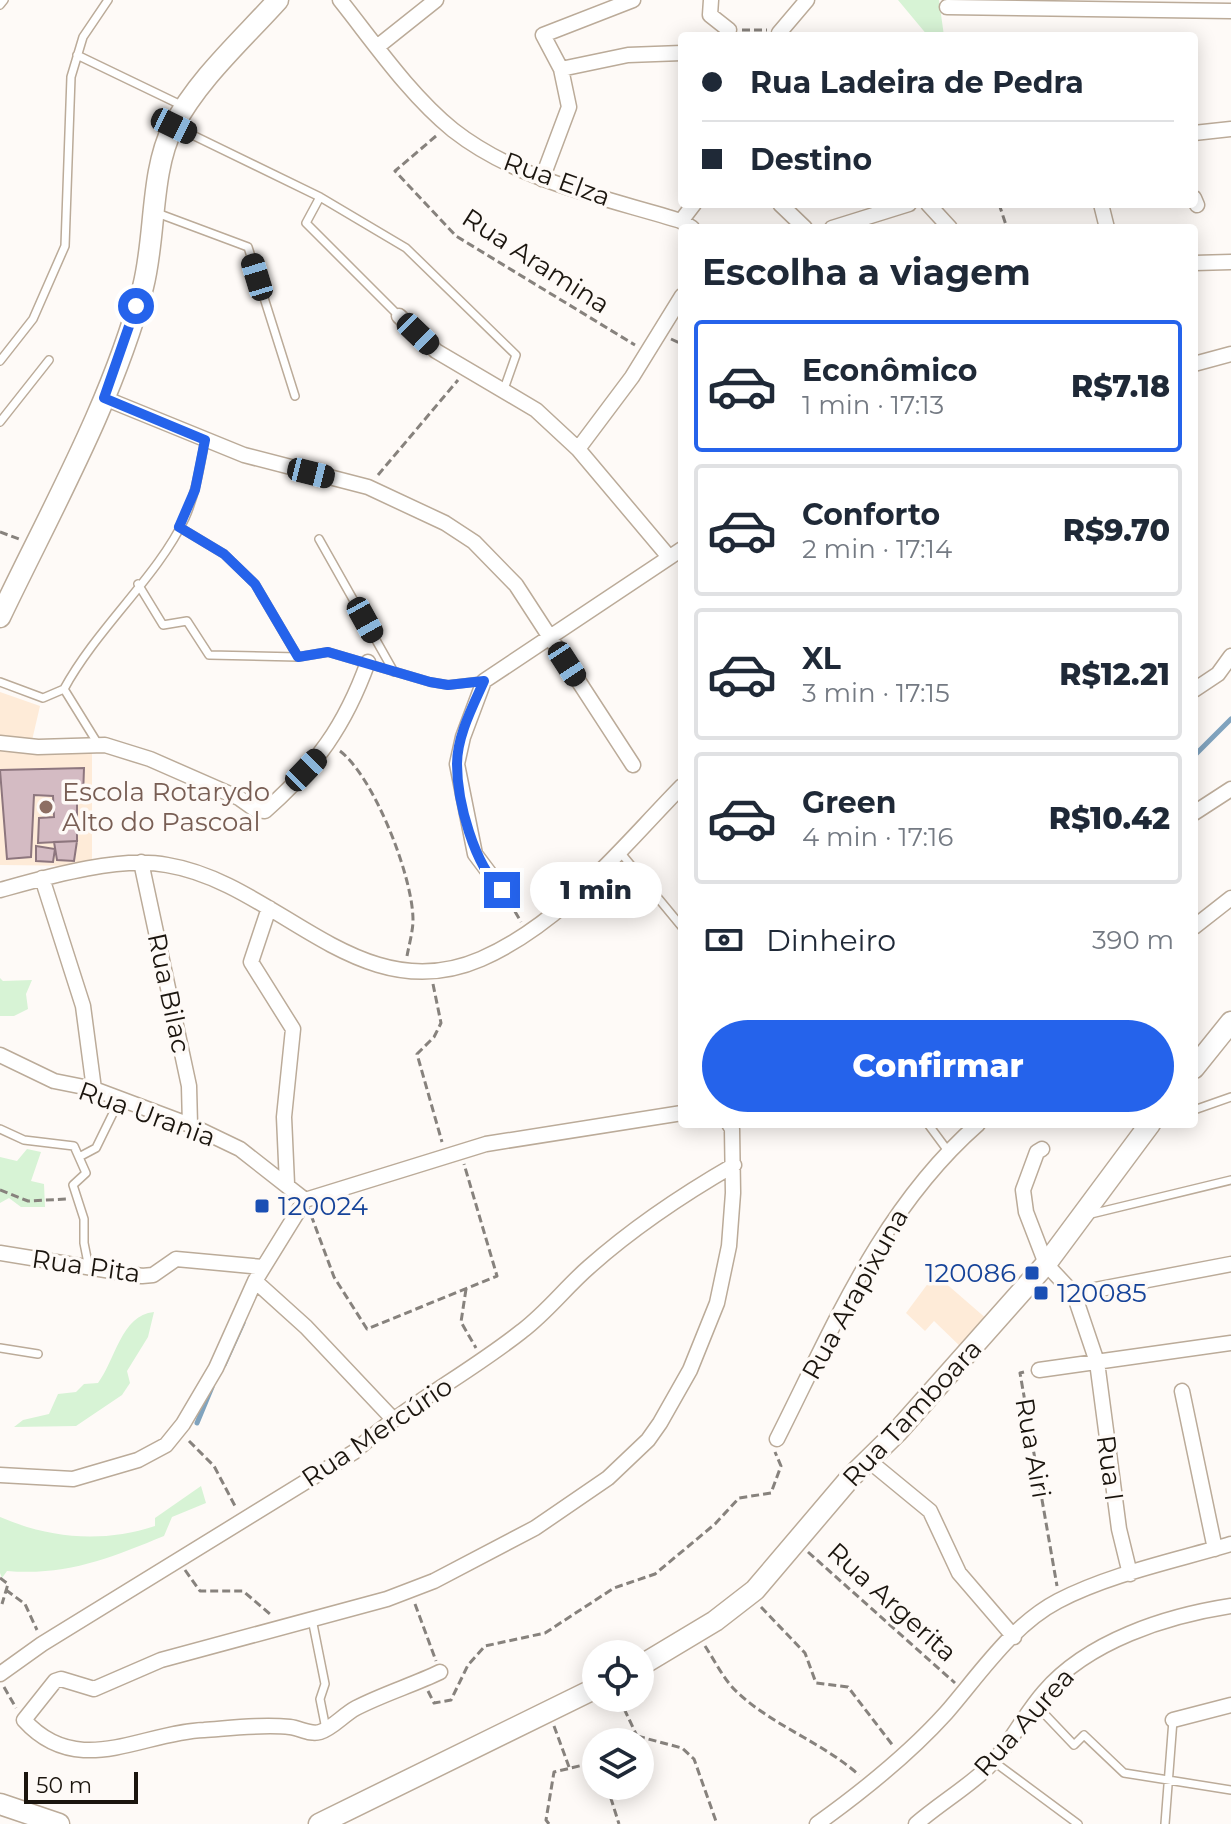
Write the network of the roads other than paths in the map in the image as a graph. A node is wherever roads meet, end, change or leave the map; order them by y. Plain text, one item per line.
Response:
1 (4, 0) edge
2 (108, 0) edge
3 (278, 0) edge
4 (340, 0) edge
5 (436, 0) edge
6 (633, 0) edge
7 (711, 0) edge
8 (807, 0) edge
9 (0, 5) edge
10 (947, 7) dead end
11 (1231, 11) edge
12 (729, 30) road end
13 (780, 32) edge
14 (377, 47) junction
15 (678, 53) edge
16 (77, 55) junction
17 (561, 69) junction
18 (185, 107) junction
19 (174, 126) junction
20 (1228, 130) edge
21 (1198, 133) edge
22 (542, 179) junction
23 (320, 197) junction
24 (784, 208) edge
25 (896, 208) edge
26 (932, 208) edge
27 (156, 213) junction
28 (686, 224) edge
29 (801, 224) edge
30 (845, 224) edge
31 (946, 224) edge
32 (1231, 262) edge
33 (1198, 263) edge
34 (678, 303) edge
35 (399, 316) joint
36 (1231, 354) edge
37 (49, 360) dead end
38 (0, 361) edge
39 (1198, 363) edge
40 (504, 389) junction
41 (295, 396) dead end
42 (104, 398) junction
43 (0, 422) edge
44 (205, 440) junction
45 (578, 449) junction
46 (179, 527) junction
47 (319, 539) dead end
48 (676, 553) edge
49 (138, 584) junction
50 (0, 617) edge
51 (551, 639) junction
52 (1231, 656) edge
53 (298, 657) junction
54 (368, 662) junction
55 (395, 674) junction
56 (1225, 678) edge
57 (484, 681) junction
58 (0, 682) edge
59 (1198, 688) edge
60 (64, 689) junction
61 (0, 743) edge
62 (98, 744) junction
63 (633, 765) dead end
64 (1231, 789) edge
65 (678, 790) edge
66 (1198, 810) edge
67 (619, 851) junction
68 (141, 862) junction
69 (42, 878) junction
70 (0, 890) edge
71 (502, 890) road end
72 (1231, 898) edge
73 (269, 908) junction
74 (678, 922) edge
75 (1198, 924) edge
76 (1231, 1022) edge
77 (0, 1055) edge
78 (1198, 1063) edge
79 (94, 1089) junction
80 (1231, 1097) edge
81 (120, 1099) junction
82 (1198, 1109) edge
83 (678, 1114) edge
84 (190, 1125) junction
85 (736, 1128) edge
86 (931, 1128) edge
87 (974, 1128) edge
88 (1147, 1128) edge
89 (0, 1129) edge
90 (1042, 1149) dead end
91 (948, 1151) junction
92 (79, 1157) junction
93 (734, 1165) junction
94 (1231, 1180) edge
95 (287, 1184) junction
96 (305, 1200) junction
97 (1085, 1216) junction
98 (0, 1253) edge
99 (1046, 1264) junction
100 (1231, 1264) edge
101 (263, 1267) junction
102 (89, 1268) junction
103 (255, 1281) junction
104 (1074, 1294) junction
105 (1231, 1343) edge
106 (0, 1348) edge
107 (38, 1354) dead end
108 (1097, 1362) junction
109 (1039, 1370) road end
110 (1182, 1391) dead end
111 (392, 1418) junction
112 (777, 1439) road end
113 (868, 1460) junction
114 (0, 1475) edge
115 (1231, 1544) edge
116 (1215, 1549) junction
117 (1130, 1574) junction
118 (1231, 1606) edge
119 (312, 1619) junction
120 (1014, 1637) junction
121 (654, 1658) edge
122 (440, 1672) road end
123 (0, 1674) edge
124 (582, 1695) edge
125 (1035, 1704) junction
126 (1231, 1705) edge
127 (1173, 1720) joint
128 (326, 1729) junction
129 (993, 1761) junction
130 (1169, 1778) junction
131 (1231, 1790) edge
132 (0, 1804) edge
133 (59, 1824) edge
134 (319, 1824) edge
135 (817, 1824) edge
136 (916, 1824) edge
137 (1078, 1824) edge
138 (1165, 1824) edge

1 - 9 lane
2 - 16 lane
3 - 18 street
4 - 14 street, Rua Elza
5 - 14 street
6 - 17 street
7 - 12 street
8 - 13 street
10 - 11 street
14 - 22 street, Rua Elza
15 - 17 street
16 - 18 lane
16 - 38 lane
17 - 22 street
18 - 19 street
19 - 23 lane
19 - 27 street
20 - 21 street
22 - 28 street, Rua Elza
23 - 35 lane
23 - 40 lane
24 - 29 street
25 - 30 street
26 - 31 street
27 - 41 lane
27 - 42 street
32 - 33 street
34 - 45 street
35 - 40 street
36 - 39 street
37 - 43 lane
40 - 45 street
42 - 44 street
42 - 50 street
44 - 46 lane
44 - 51 street
45 - 48 street
46 - 49 lane
46 - 53 lane
47 - 55 lane
48 - 51 street
49 - 53 lane
49 - 60 lane
51 - 57 street
51 - 63 street
52 - 56 street
53 - 54 lane
54 - 55 lane
54 - 62 street
55 - 57 lane
56 - 59 street
57 - 71 street
58 - 60 lane
60 - 62 lane
61 - 62 street
64 - 66 street
65 - 67 street
67 - 73 street
67 - 74 lane
68 - 69 street
68 - 73 street
68 - 84 street, Rua Bilac
69 - 70 street
69 - 79 street
72 - 75 street
73 - 95 street
76 - 78 street
77 - 79 street, Rua Urania
79 - 81 street, Rua Urania
80 - 82 lane
81 - 84 street, Rua Urania
81 - 92 lane
83 - 96 street
84 - 95 street, Rua Urania
85 - 93 street
86 - 91 lane
87 - 91 street, Rua Arapixuna
88 - 97 street, Rua Tamboara
89 - 92 lane
90 - 99 street
91 - 112 street, Rua Arapixuna
92 - 102 lane
93 - 111 street, Rua Mercúrio
93 - 119 street
94 - 97 lane
95 - 96 street, Rua Urania
96 - 101 street
97 - 99 street, Rua Tamboara
98 - 102 street, Rua Pita
99 - 104 street
99 - 113 street, Rua Tamboara
100 - 104 street
101 - 102 street, Rua Pita
101 - 103 street
103 - 111 street
103 - 114 street
104 - 108 street, Rua I
105 - 108 street, Rua Airi
106 - 107 lane
108 - 109 street, Rua Airi
108 - 117 street, Rua I
110 - 116 street
111 - 123 street, Rua Mercúrio
113 - 120 street
113 - 121 street, Rua Tamboara
115 - 116 street
116 - 117 street
117 - 120 street
118 - 125 street, Rua Aurea
119 - 128 lane
119 - 128 street
120 - 135 street
122 - 128 street
124 - 134 street
125 - 129 street, Rua Aurea
125 - 130 lane
126 - 127 street
127 - 130 lane
129 - 136 street, Rua Aurea
129 - 137 lane
130 - 131 lane
130 - 138 lane
132 - 133 street

